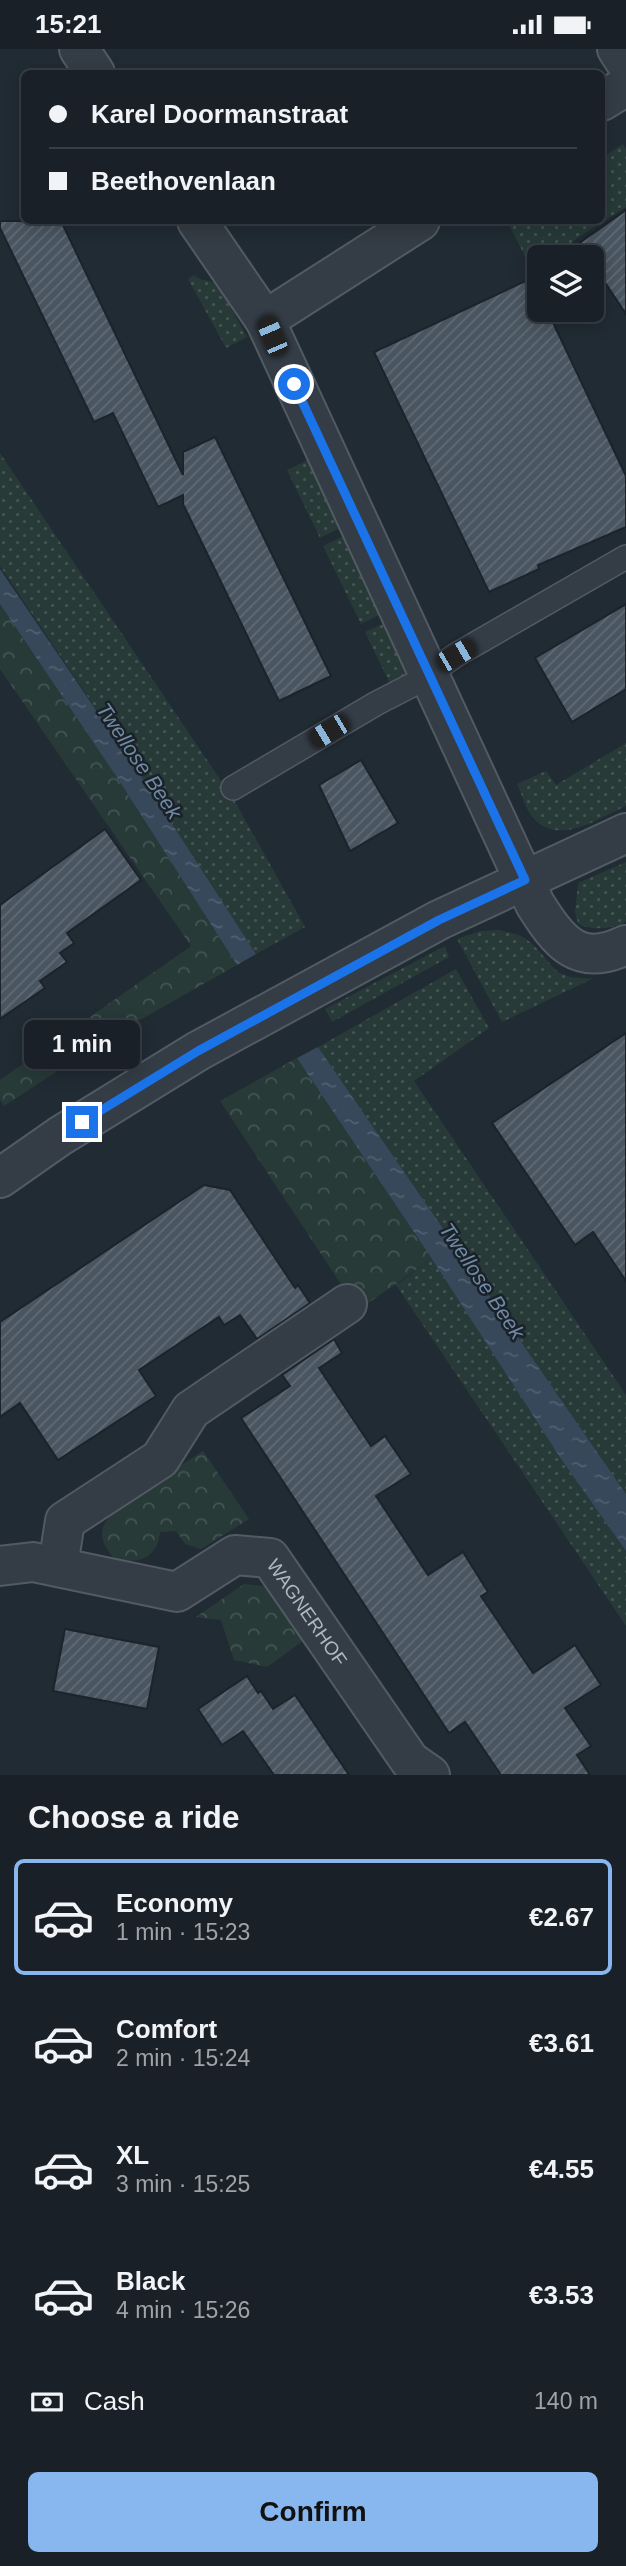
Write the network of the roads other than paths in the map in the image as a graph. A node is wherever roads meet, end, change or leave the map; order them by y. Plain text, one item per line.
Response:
1 (79, 49) edge
2 (617, 49) edge
3 (626, 63) edge
4 (94, 70) edge
5 (626, 86) edge
6 (605, 99) edge
7 (199, 224) edge
8 (415, 224) edge
9 (265, 320) junction
10 (626, 557) edge
11 (430, 674) junction
12 (233, 788) dead end
13 (626, 833) edge
14 (525, 880) junction
15 (626, 945) edge
16 (0, 1178) edge
17 (347, 1304) dead end
18 (0, 1566) edge
19 (58, 1566) junction
20 (430, 1775) edge

1 - 4 street
2 - 3 street
5 - 6 street
7 - 9 street
8 - 9 street
9 - 11 street
10 - 11 lane
11 - 12 lane
11 - 14 street
13 - 14 street
14 - 15 street
14 - 16 street
17 - 19 street
18 - 19 street, WAGNERHOF
19 - 20 street, WAGNERHOF

